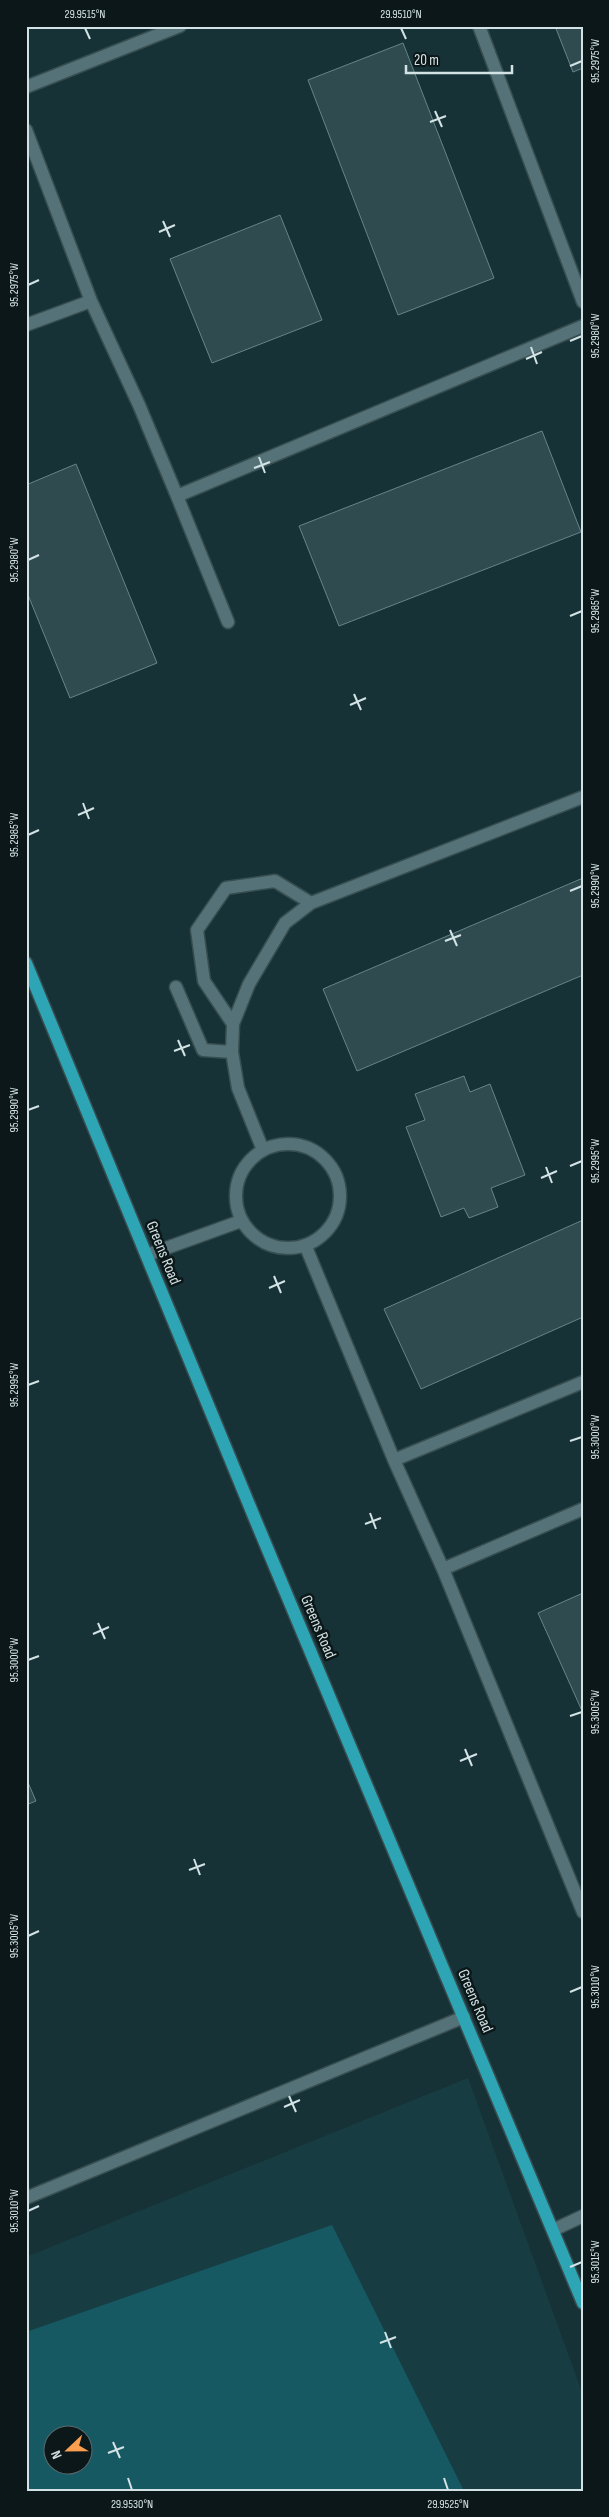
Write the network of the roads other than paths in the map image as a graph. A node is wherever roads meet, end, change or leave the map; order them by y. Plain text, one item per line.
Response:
1 (180, 26) edge
2 (479, 26) edge
3 (26, 87) edge
4 (26, 130) edge
5 (91, 301) junction
6 (583, 302) edge
7 (26, 325) edge
8 (583, 326) edge
9 (177, 496) junction
10 (228, 622) dead end
11 (583, 797) edge
12 (312, 903) junction
13 (26, 963) edge
14 (176, 987) dead end
15 (233, 1024) junction
16 (232, 1052) junction
17 (263, 1150) junction
18 (242, 1221) junction
19 (306, 1247) junction
20 (147, 1255) junction
21 (583, 1382) edge
22 (394, 1460) junction
23 (583, 1509) edge
24 (443, 1569) junction
25 (583, 1912) edge
26 (464, 2017) junction
27 (26, 2198) edge
28 (583, 2216) edge
29 (553, 2230) junction
30 (583, 2303) edge

1 - 3 lane
2 - 6 lane
4 - 5 lane
5 - 7 lane
5 - 9 lane
8 - 9 lane
9 - 10 lane
11 - 12 lane
12 - 15 lane
12 - 15 lane
13 - 20 main road, Greens Road
14 - 16 lane
15 - 16 lane
16 - 17 lane
17 - 18 lane
17 - 19 lane
18 - 19 lane
18 - 20 lane
19 - 22 lane
20 - 26 main road, Greens Road
21 - 22 lane
22 - 24 lane
23 - 24 lane
24 - 25 lane
26 - 27 lane
26 - 29 main road, Greens Road
28 - 29 lane
29 - 30 main road, Greens Road

